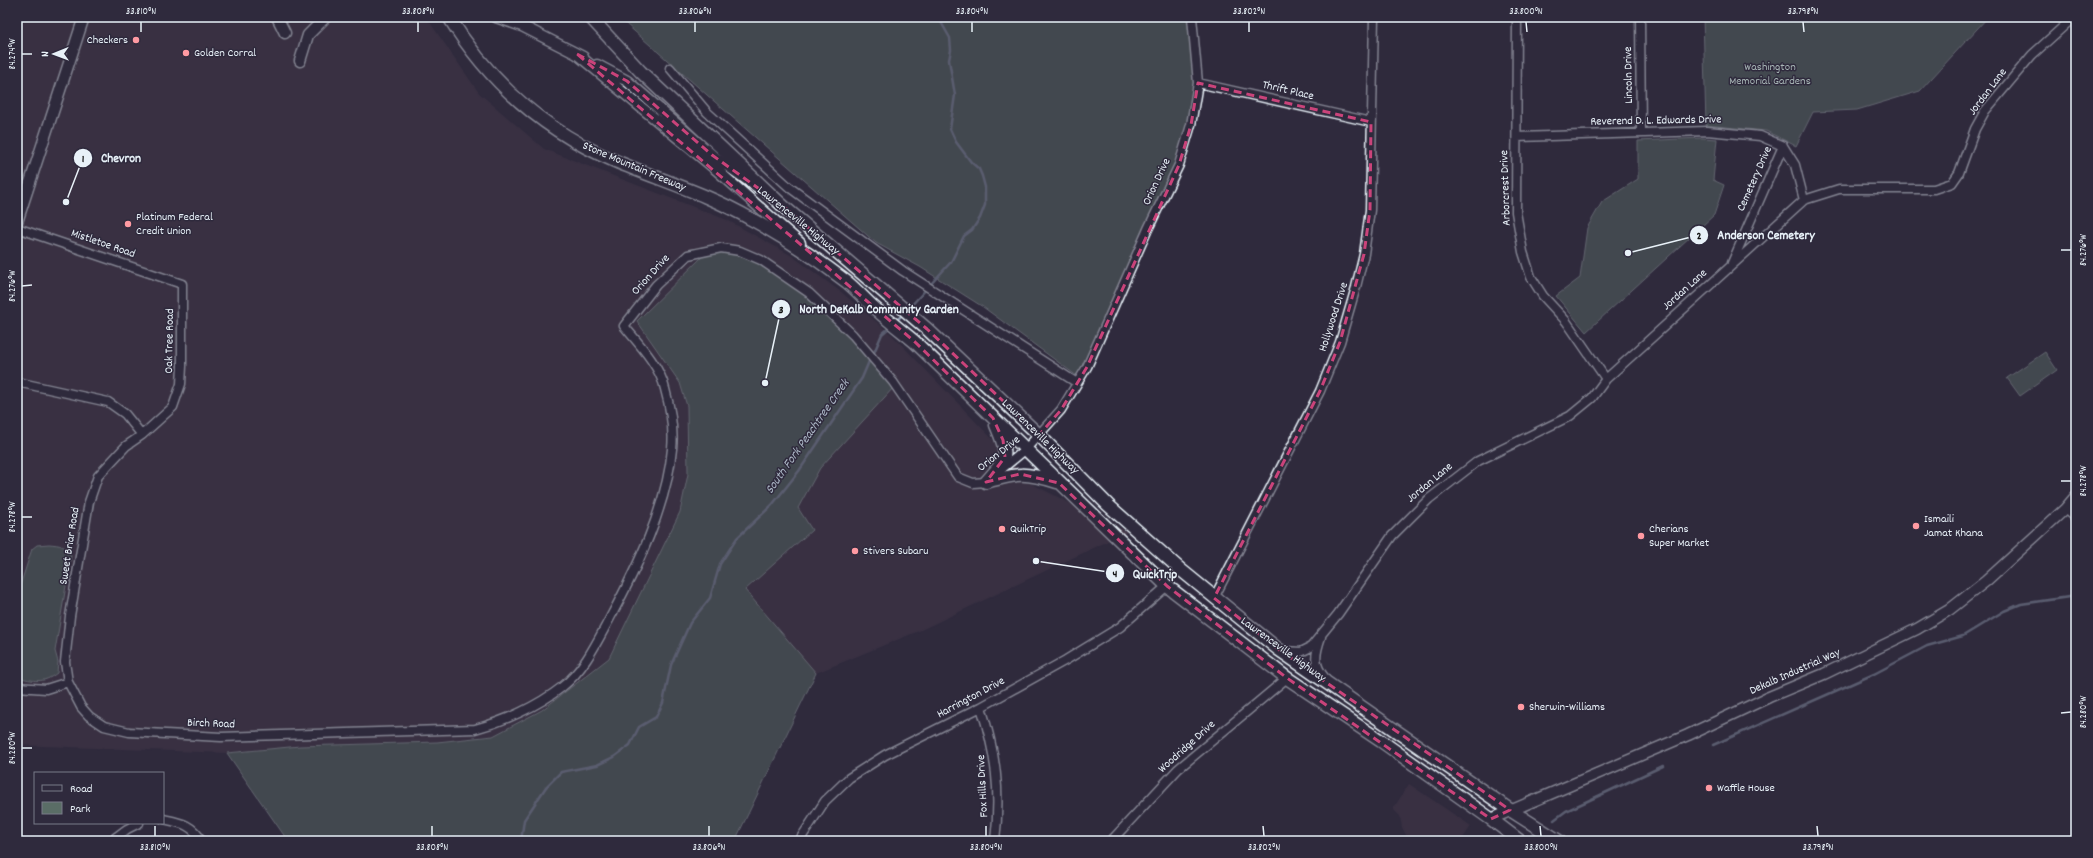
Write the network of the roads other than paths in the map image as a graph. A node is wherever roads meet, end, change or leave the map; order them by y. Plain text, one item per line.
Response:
1 (84, 17) edge
2 (277, 17) edge
3 (326, 17) edge
4 (449, 17) edge
5 (496, 17) edge
6 (590, 17) edge
7 (1192, 17) edge
8 (1374, 17) edge
9 (1517, 17) edge
10 (1640, 17) edge
11 (2074, 17) edge
12 (285, 33) dead end
13 (577, 54) junction
14 (300, 62) dead end
15 (670, 68) dead end
16 (1198, 83) junction
17 (1371, 122) junction
18 (1642, 133) junction
19 (1517, 137) junction
20 (1783, 146) junction
21 (1804, 200) junction
22 (783, 206) junction
23 (17, 222) edge
24 (17, 228) edge
25 (1730, 266) junction
26 (847, 282) junction
27 (182, 284) joint
28 (624, 326) joint
29 (1606, 379) junction
30 (17, 382) edge
31 (1078, 384) junction
32 (993, 418) junction
33 (142, 435) junction
34 (1039, 435) junction
35 (1025, 450) junction
36 (986, 482) junction
37 (1059, 483) junction
38 (2076, 496) edge
39 (2065, 509) junction
40 (2076, 519) edge
41 (1167, 586) junction
42 (1214, 598) junction
43 (1322, 635) junction
44 (1278, 649) junction
45 (1287, 678) junction
46 (68, 682) junction
47 (1330, 684) junction
48 (17, 687) edge
49 (981, 707) junction
50 (1510, 810) junction
51 (164, 819) edge
52 (1492, 819) junction
53 (137, 824) edge
54 (110, 841) edge
55 (202, 841) edge
56 (799, 841) edge
57 (994, 841) edge
58 (1111, 841) edge
59 (1520, 841) edge
60 (1559, 841) edge

1 - 23 main road
2 - 12 main road
3 - 14 main road
4 - 26 highway, Stone Mountain Freeway
5 - 13 main road, Lawrenceville Highway
6 - 22 highway
7 - 16 street, Orion Drive
8 - 17 street, Hollywood Drive
9 - 19 street, Arborcrest Drive
10 - 18 street, Lincoln Drive
11 - 21 street, Jordan Lane
13 - 22 main road, Lawrenceville Highway
13 - 26 main road, Lawrenceville Highway
15 - 31 street
16 - 17 street, Thrift Place
16 - 31 street, Orion Drive
17 - 42 street, Hollywood Drive
18 - 19 street, Reverend D. L. Edwards Drive
18 - 20 street, Reverend D. L. Edwards Drive
19 - 29 street, Arborcrest Drive
20 - 21 street
20 - 25 street, Cemetery Drive
21 - 25 street, Jordan Lane
22 - 34 highway, Lawrenceville Highway
24 - 27 street, Mistletoe Road
25 - 29 street, Jordan Lane
26 - 32 highway, Lawrenceville Highway
27 - 33 street, Oak Tree Road
28 - 36 street, Orion Drive
28 - 46 street, Birch Road
29 - 43 street, Jordan Lane
30 - 33 street
31 - 34 street, Orion Drive
32 - 35 highway, Lawrenceville Highway
32 - 36 highway
33 - 46 street, Sweet Briar Road
34 - 35 street, Orion Drive
34 - 42 highway, Lawrenceville Highway
35 - 36 street, Orion Drive
35 - 37 highway, Lawrenceville Highway
36 - 37 highway
37 - 41 highway, Lawrenceville Highway
38 - 39 main road, Dekalb Industrial Way
39 - 40 street
39 - 50 main road, Dekalb Industrial Way
41 - 45 highway, Lawrenceville Highway
41 - 49 street, Harrington Drive
42 - 44 highway, Lawrenceville Highway
43 - 44 street, Jordan Lane
43 - 47 street, Jordan Lane
44 - 47 highway, Lawrenceville Highway
45 - 52 highway, Lawrenceville Highway
45 - 58 street, Woodridge Drive
46 - 48 street
47 - 50 highway, Lawrenceville Highway
49 - 56 street, Harrington Drive
49 - 57 street, Fox Hills Drive
50 - 52 main road, Dekalb Industrial Way
50 - 60 highway, Lawrenceville Highway
51 - 55 street
52 - 59 highway, Lawrenceville Highway
53 - 54 street

